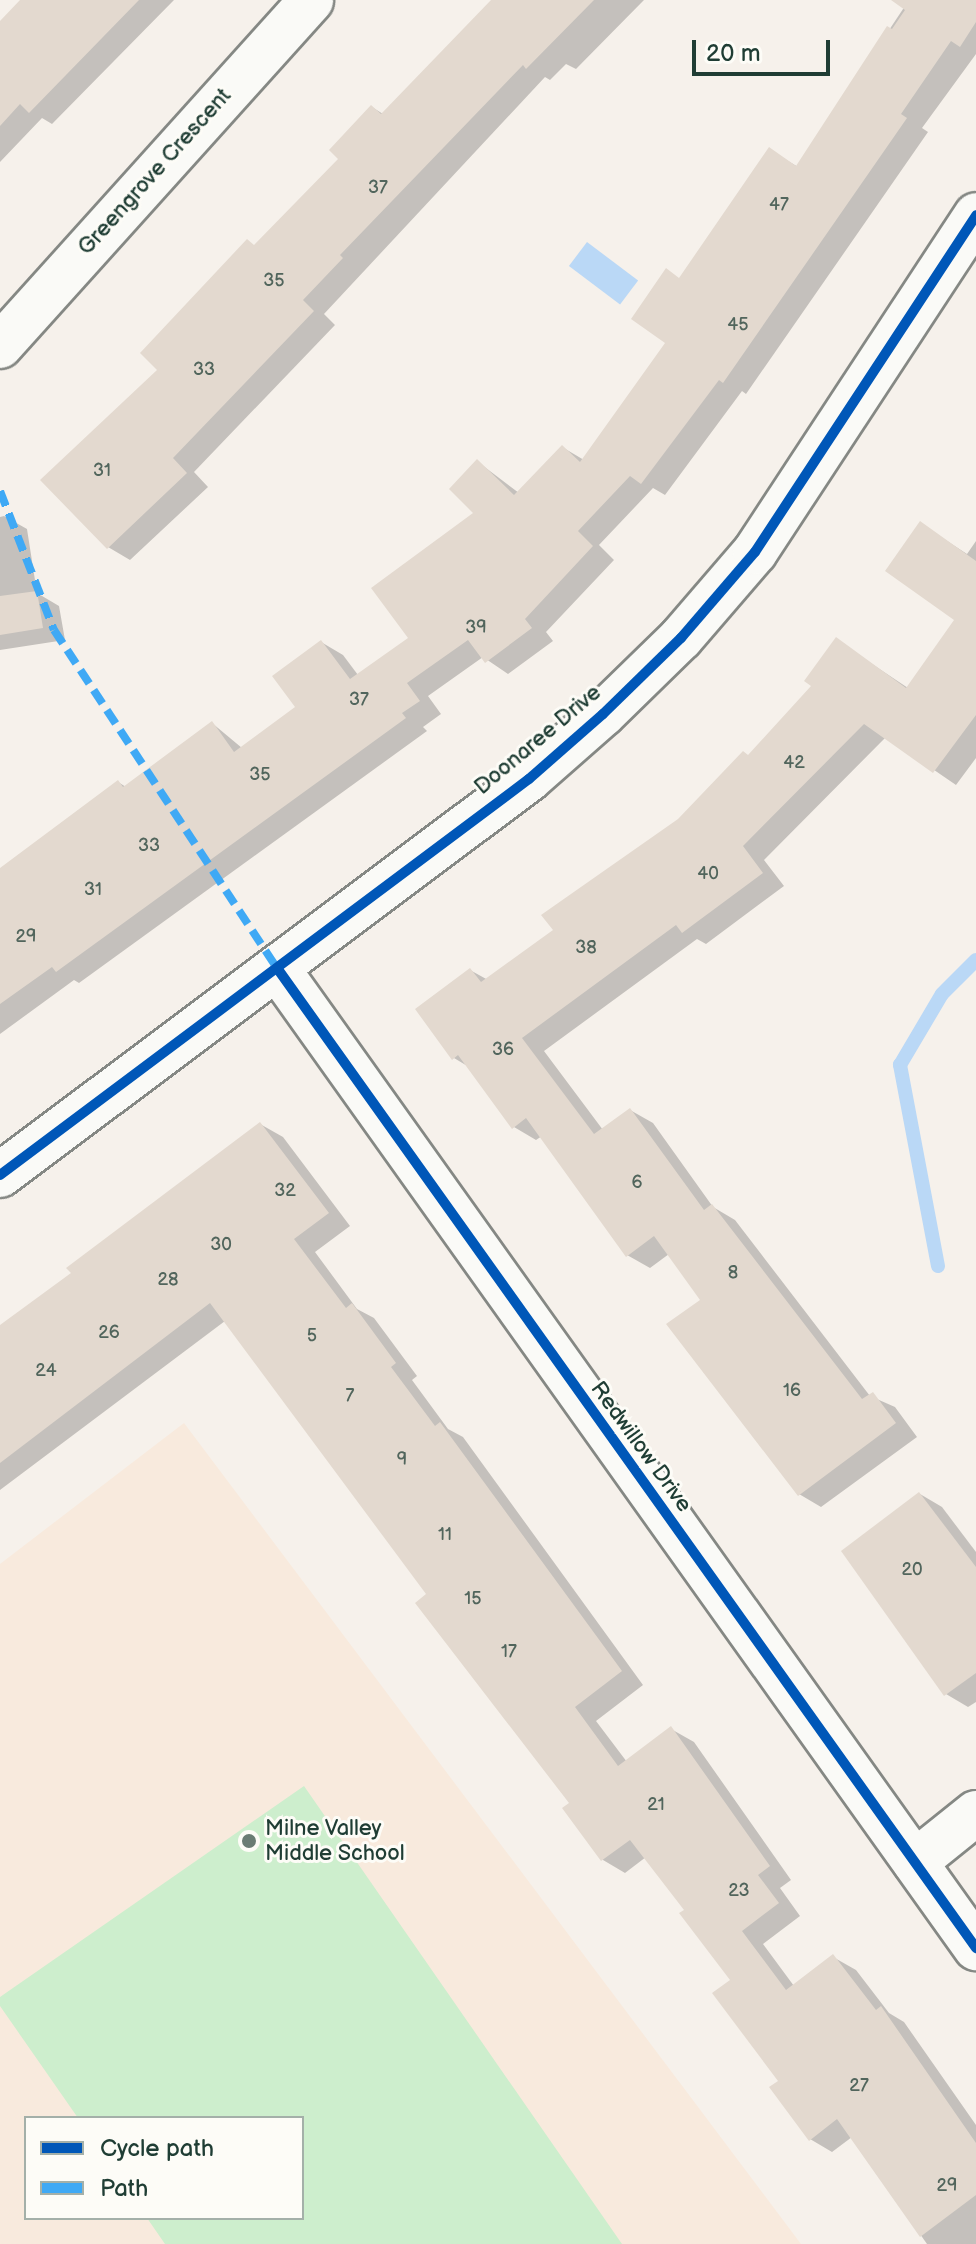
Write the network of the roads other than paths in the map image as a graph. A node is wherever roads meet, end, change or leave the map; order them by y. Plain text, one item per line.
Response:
1 (311, 0) edge
2 (976, 215) edge
3 (0, 346) edge
4 (277, 968) junction
5 (0, 1175) edge
6 (976, 1813) edge
7 (915, 1862) junction
8 (976, 1948) edge

1 - 3 street, Greengrove Crescent
2 - 4 street, Doonaree Drive
4 - 5 street, Doonaree Drive
4 - 7 street, Redwillow Drive
6 - 7 street
7 - 8 street, Redwillow Drive

